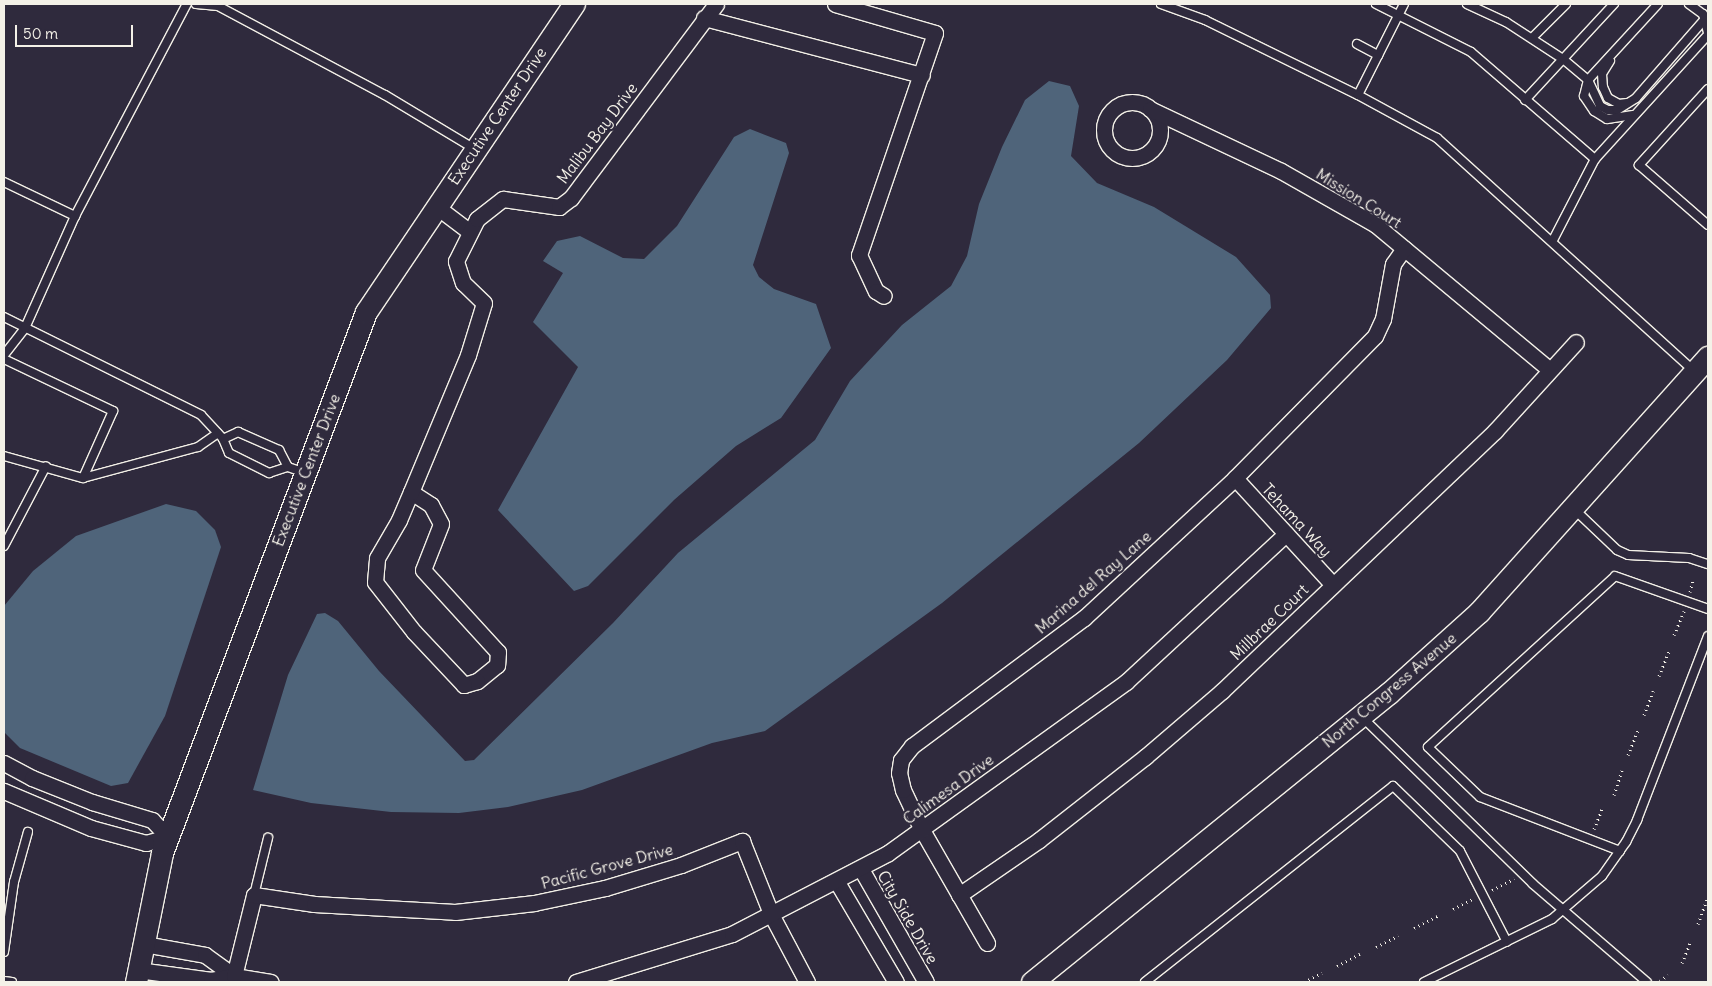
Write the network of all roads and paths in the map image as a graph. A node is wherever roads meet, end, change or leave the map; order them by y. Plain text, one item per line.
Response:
1 (187, 4) edge
2 (196, 4) edge
3 (574, 4) edge
4 (716, 4) edge
5 (836, 4) edge
6 (1162, 4) edge
7 (1376, 4) edge
8 (1404, 4) edge
9 (1467, 4) edge
10 (1566, 4) edge
11 (1614, 4) edge
12 (1658, 4) edge
13 (1689, 4) edge
14 (1398, 16) junction
15 (704, 18) junction
16 (1704, 20) junction
17 (1708, 34) edge
18 (1532, 38) junction
19 (1357, 44) dead end
20 (1619, 46) junction
21 (1378, 54) junction
22 (1563, 59) junction
23 (922, 75) junction
24 (1588, 80) junction
25 (1708, 90) edge
26 (1358, 95) junction
27 (1525, 100) junction
28 (1628, 103) junction
29 (1150, 109) dead end
30 (1633, 115) junction
31 (474, 149) junction
32 (1595, 159) junction
33 (4, 182) edge
34 (437, 207) junction
35 (75, 216) junction
36 (1708, 225) edge
37 (470, 232) junction
38 (1552, 242) junction
39 (1404, 248) junction
40 (884, 296) dead end
41 (4, 317) edge
42 (25, 328) junction
43 (1576, 342) dead end
44 (4, 355) edge
45 (4, 359) edge
46 (1702, 365) edge
47 (1550, 370) junction
48 (221, 436) junction
49 (4, 456) edge
50 (46, 466) junction
51 (297, 470) junction
52 (83, 478) junction
53 (1235, 478) junction
54 (411, 492) junction
55 (1571, 507) junction
56 (1286, 534) junction
57 (4, 546) edge
58 (1708, 564) edge
59 (1694, 580) dead end
60 (1334, 585) junction
61 (1690, 594) dead end
62 (1708, 608) edge
63 (1684, 610) dead end
64 (1674, 635) dead end
65 (1708, 636) edge
66 (1669, 650) dead end
67 (1659, 676) dead end
68 (1653, 691) dead end
69 (1644, 715) dead end
70 (1360, 716) junction
71 (1638, 730) dead end
72 (1628, 755) dead end
73 (4, 763) edge
74 (1622, 770) dead end
75 (4, 791) edge
76 (1614, 795) dead end
77 (1602, 809) dead end
78 (922, 830) junction
79 (28, 832) dead end
80 (1592, 833) dead end
81 (168, 837) junction
82 (268, 838) dead end
83 (1620, 851) junction
84 (861, 869) junction
85 (1515, 879) dead end
86 (837, 882) junction
87 (1492, 890) dead end
88 (254, 895) junction
89 (959, 895) junction
90 (1476, 898) dead end
91 (1707, 899) edge
92 (881, 905) junction
93 (1453, 909) dead end
94 (1562, 912) junction
95 (772, 916) junction
96 (1438, 916) dead end
97 (858, 918) junction
98 (1698, 924) dead end
99 (1414, 928) dead end
100 (1398, 936) dead end
101 (1691, 941) dead end
102 (1507, 942) junction
103 (987, 943) dead end
104 (144, 944) junction
105 (1376, 947) dead end
106 (4, 952) edge
107 (201, 954) junction
108 (1360, 954) dead end
109 (914, 961) junction
110 (1682, 963) dead end
111 (1337, 966) dead end
112 (1322, 973) dead end
113 (1668, 975) dead end
114 (137, 976) edge
115 (234, 976) junction
116 (198, 978) junction
117 (894, 979) edge
118 (4, 981) edge
119 (1660, 981) edge
120 (12, 982) edge
121 (271, 982) edge
122 (576, 982) edge
123 (808, 982) edge
124 (926, 982) edge
125 (1032, 982) edge
126 (1145, 982) edge
127 (1304, 982) edge
128 (1424, 982) edge
129 (1647, 982) edge

1 - 35 lane
2 - 31 lane
3 - 31 street, Executive Center Drive
4 - 15 street, Malibu Bay Drive
5 - 23 street
6 - 26 lane
7 - 14 lane
8 - 14 lane
9 - 18 lane
10 - 18 lane
11 - 22 lane
12 - 20 lane
13 - 16 lane
14 - 21 lane
14 - 27 lane
15 - 23 street
15 - 37 street, Malibu Bay Drive
16 - 17 lane
16 - 28 lane
17 - 30 lane
18 - 22 lane
19 - 21 lane
20 - 24 lane
20 - 28 lane
21 - 26 lane
22 - 24 lane
22 - 27 lane
23 - 40 street
24 - 28 lane
24 - 30 lane
25 - 36 lane
26 - 38 lane
27 - 32 lane
29 - 39 street, Mission Court
30 - 32 lane
31 - 34 street, Executive Center Drive
32 - 38 lane
33 - 35 lane
34 - 37 street
34 - 51 street, Executive Center Drive
35 - 42 lane
37 - 54 street, Malibu Bay Drive
38 - 46 lane
39 - 47 street, Mission Court
39 - 53 street, Marina del Ray Lane
41 - 42 lane
42 - 44 lane
42 - 48 lane
43 - 47 street, Millbrae Court
45 - 52 lane
46 - 55 street, North Congress Avenue
47 - 60 street, Millbrae Court
48 - 51 lane
48 - 51 lane
48 - 52 lane
49 - 50 lane
50 - 52 lane
50 - 57 lane
51 - 81 street, Executive Center Drive
53 - 56 street, Tehama Way
53 - 78 street, Marina del Ray Lane
54 - 54 street, Malibu Bay Drive
55 - 58 lane
55 - 70 street, North Congress Avenue
56 - 60 street, Tehama Way
56 - 78 street, Calimesa Drive
59 - 61 path
60 - 89 street, Millbrae Court
62 - 83 lane
63 - 64 path
65 - 83 lane
66 - 67 path
68 - 69 path
70 - 94 lane
70 - 125 street, North Congress Avenue
71 - 72 path
73 - 81 street
74 - 76 path
75 - 81 street
77 - 80 path
78 - 84 street, Calimesa Drive
78 - 89 street, Marina del Ray Lane
79 - 106 lane
81 - 104 street, Executive Center Drive
82 - 88 lane
83 - 94 lane
84 - 86 street, Calimesa Drive
84 - 92 street, City Side Drive
85 - 87 path
86 - 95 street, Calimesa Drive
86 - 97 street
88 - 95 street, Pacific Grove Drive
88 - 115 street
89 - 103 street, Marina del Ray Lane
90 - 93 path
91 - 98 path
92 - 97 street
92 - 109 street, City Side Drive
94 - 102 lane
94 - 129 lane
95 - 122 street, Calimesa Drive
95 - 123 street, Pacific Grove Drive
96 - 99 path
97 - 117 street
100 - 105 path
101 - 110 path
102 - 126 lane
102 - 128 lane
104 - 107 street
104 - 114 street, Executive Center Drive
107 - 115 street
107 - 116 street
108 - 111 path
109 - 117 street
109 - 124 street, City Side Drive
112 - 127 path
113 - 119 path
114 - 116 street
115 - 116 street
115 - 121 street
118 - 120 lane

